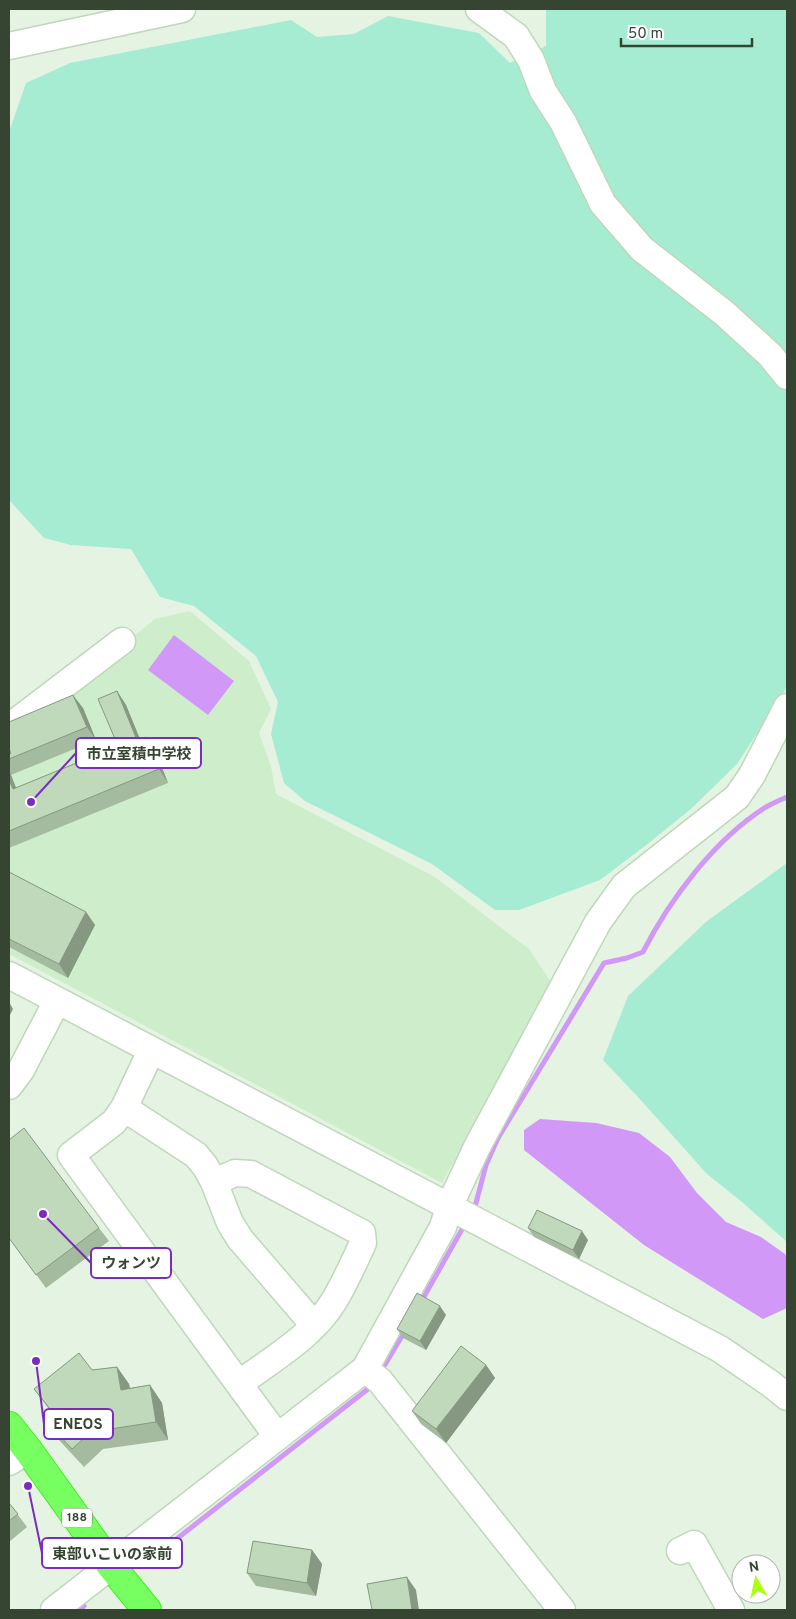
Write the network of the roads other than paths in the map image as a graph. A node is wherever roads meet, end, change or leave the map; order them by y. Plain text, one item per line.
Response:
1 (182, 9) edge
2 (480, 9) edge
3 (9, 46) edge
4 (787, 376) edge
5 (122, 641) dead end
6 (787, 707) edge
7 (9, 727) edge
8 (9, 975) edge
9 (57, 1001) junction
10 (151, 1051) junction
11 (9, 1086) edge
12 (124, 1108) junction
13 (214, 1182) junction
14 (450, 1207) junction
15 (314, 1325) junction
16 (365, 1369) junction
17 (239, 1384) junction
18 (787, 1397) edge
19 (9, 1426) edge
20 (277, 1436) junction
21 (19, 1456) edge
22 (680, 1551) dead end
23 (112, 1567) junction
24 (54, 1610) edge
25 (147, 1610) edge
26 (562, 1610) edge
27 (731, 1610) edge

1 - 3 street
2 - 4 street
5 - 7 street
6 - 14 street
8 - 9 street
9 - 10 street
9 - 11 street
10 - 12 street
10 - 14 street
12 - 13 street
12 - 17 street
13 - 15 street
13 - 15 street
14 - 16 street
14 - 18 street
15 - 17 street
16 - 20 street
16 - 26 street
17 - 20 street
19 - 21 highway, 188
20 - 23 street
21 - 23 highway, 188
22 - 27 street
23 - 24 street
23 - 25 highway, 188

